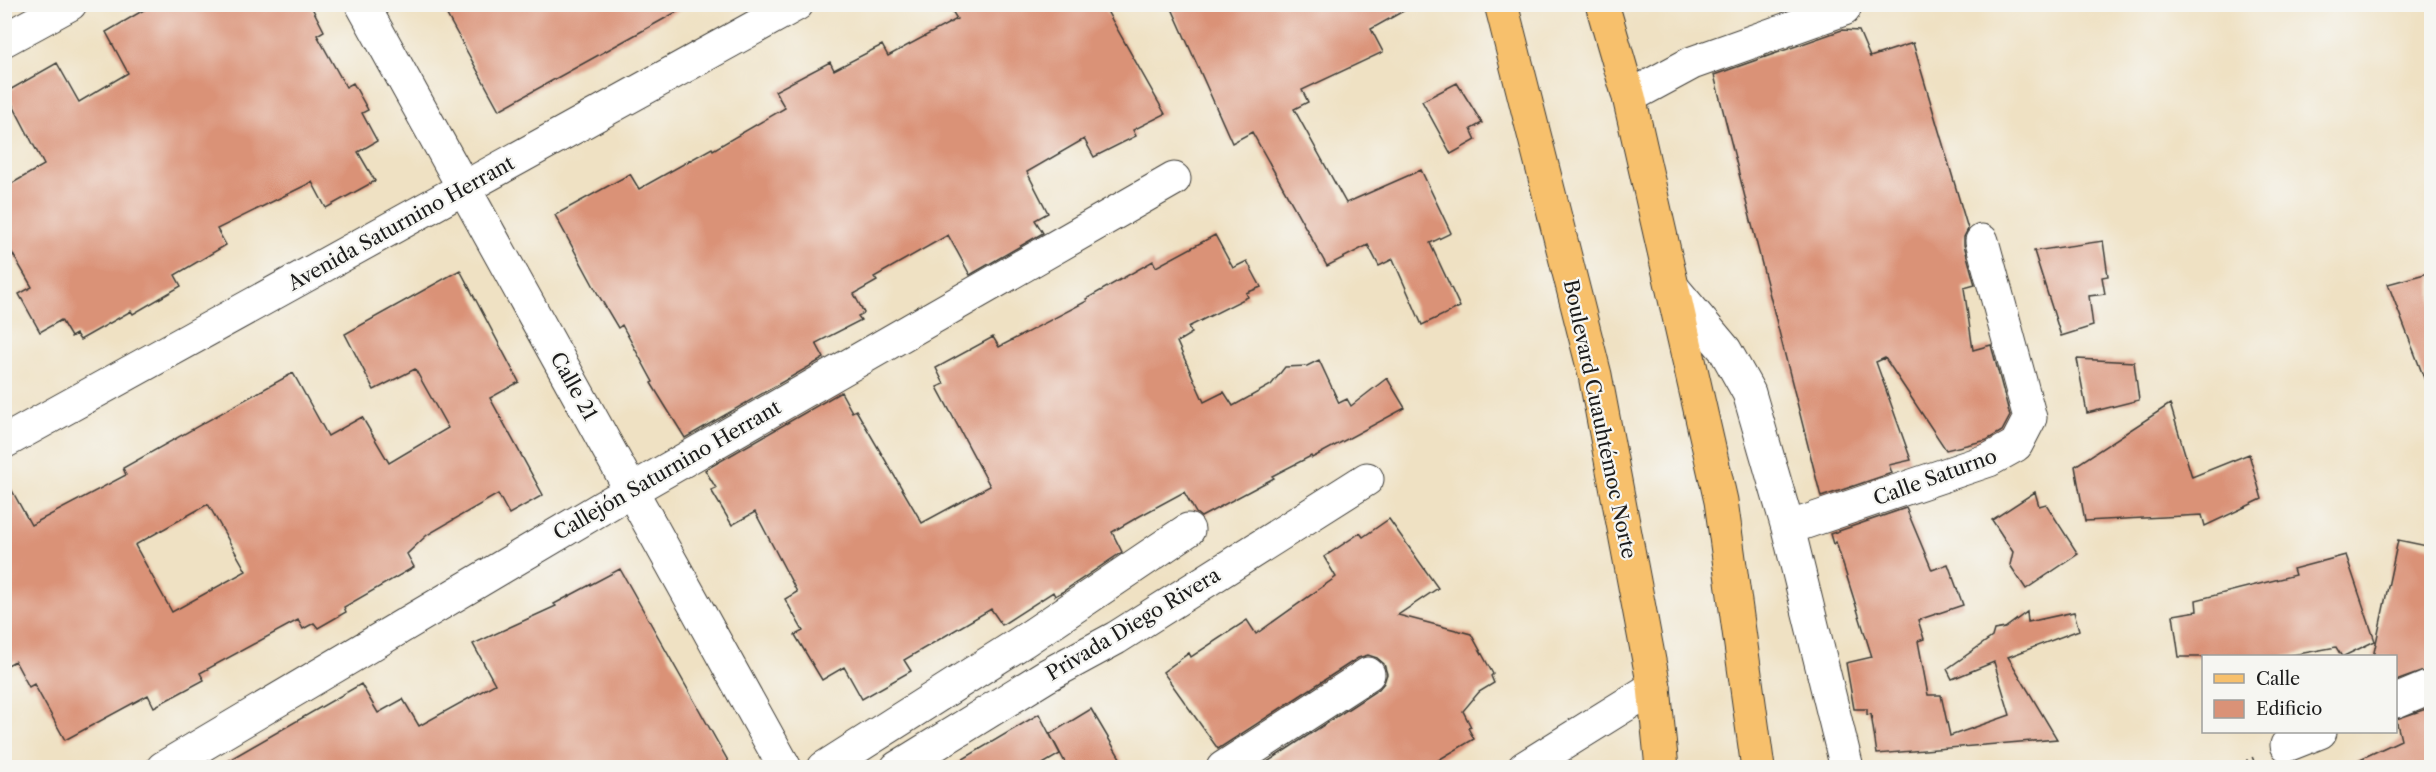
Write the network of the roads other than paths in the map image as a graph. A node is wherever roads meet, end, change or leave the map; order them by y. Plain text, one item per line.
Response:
1 (70, 4) edge
2 (362, 4) edge
3 (798, 4) edge
4 (1501, 4) edge
5 (1602, 4) edge
6 (1844, 9) dead end
7 (4, 40) edge
8 (1629, 97) junction
9 (1174, 179) dead end
10 (463, 189) junction
11 (1982, 241) dead end
12 (1673, 288) junction
13 (4, 442) edge
14 (1367, 479) dead end
15 (632, 490) junction
16 (1788, 528) junction
17 (1188, 530) dead end
18 (1368, 674) dead end
19 (2432, 686) edge
20 (1654, 687) junction
21 (2397, 701) edge
22 (2317, 733) edge
23 (2287, 745) dead end
24 (163, 768) edge
25 (785, 768) edge
26 (824, 768) edge
27 (897, 768) edge
28 (1223, 768) edge
29 (1524, 768) edge
30 (1662, 768) edge
31 (1758, 768) edge
32 (1847, 768) edge

1 - 7 street
2 - 10 street, Calle 21
3 - 10 street, Avenida Saturnino Herrant
4 - 20 main road, Boulevard Cuauhtémoc Norte
5 - 8 main road
6 - 8 street
8 - 12 main road
9 - 15 street, Callejón Saturnino Herrant
10 - 13 street, Avenida Saturnino Herrant
10 - 15 street, Calle 21
11 - 16 street, Calle Saturno
12 - 16 street
12 - 31 main road
14 - 27 street, Privada Diego Rivera
15 - 24 street, Callejón Saturnino Herrant
15 - 25 street, Calle 21
16 - 32 street
17 - 26 street
18 - 28 street
19 - 21 street
20 - 29 street
20 - 30 main road, Boulevard Cuauhtémoc Norte
22 - 23 street

